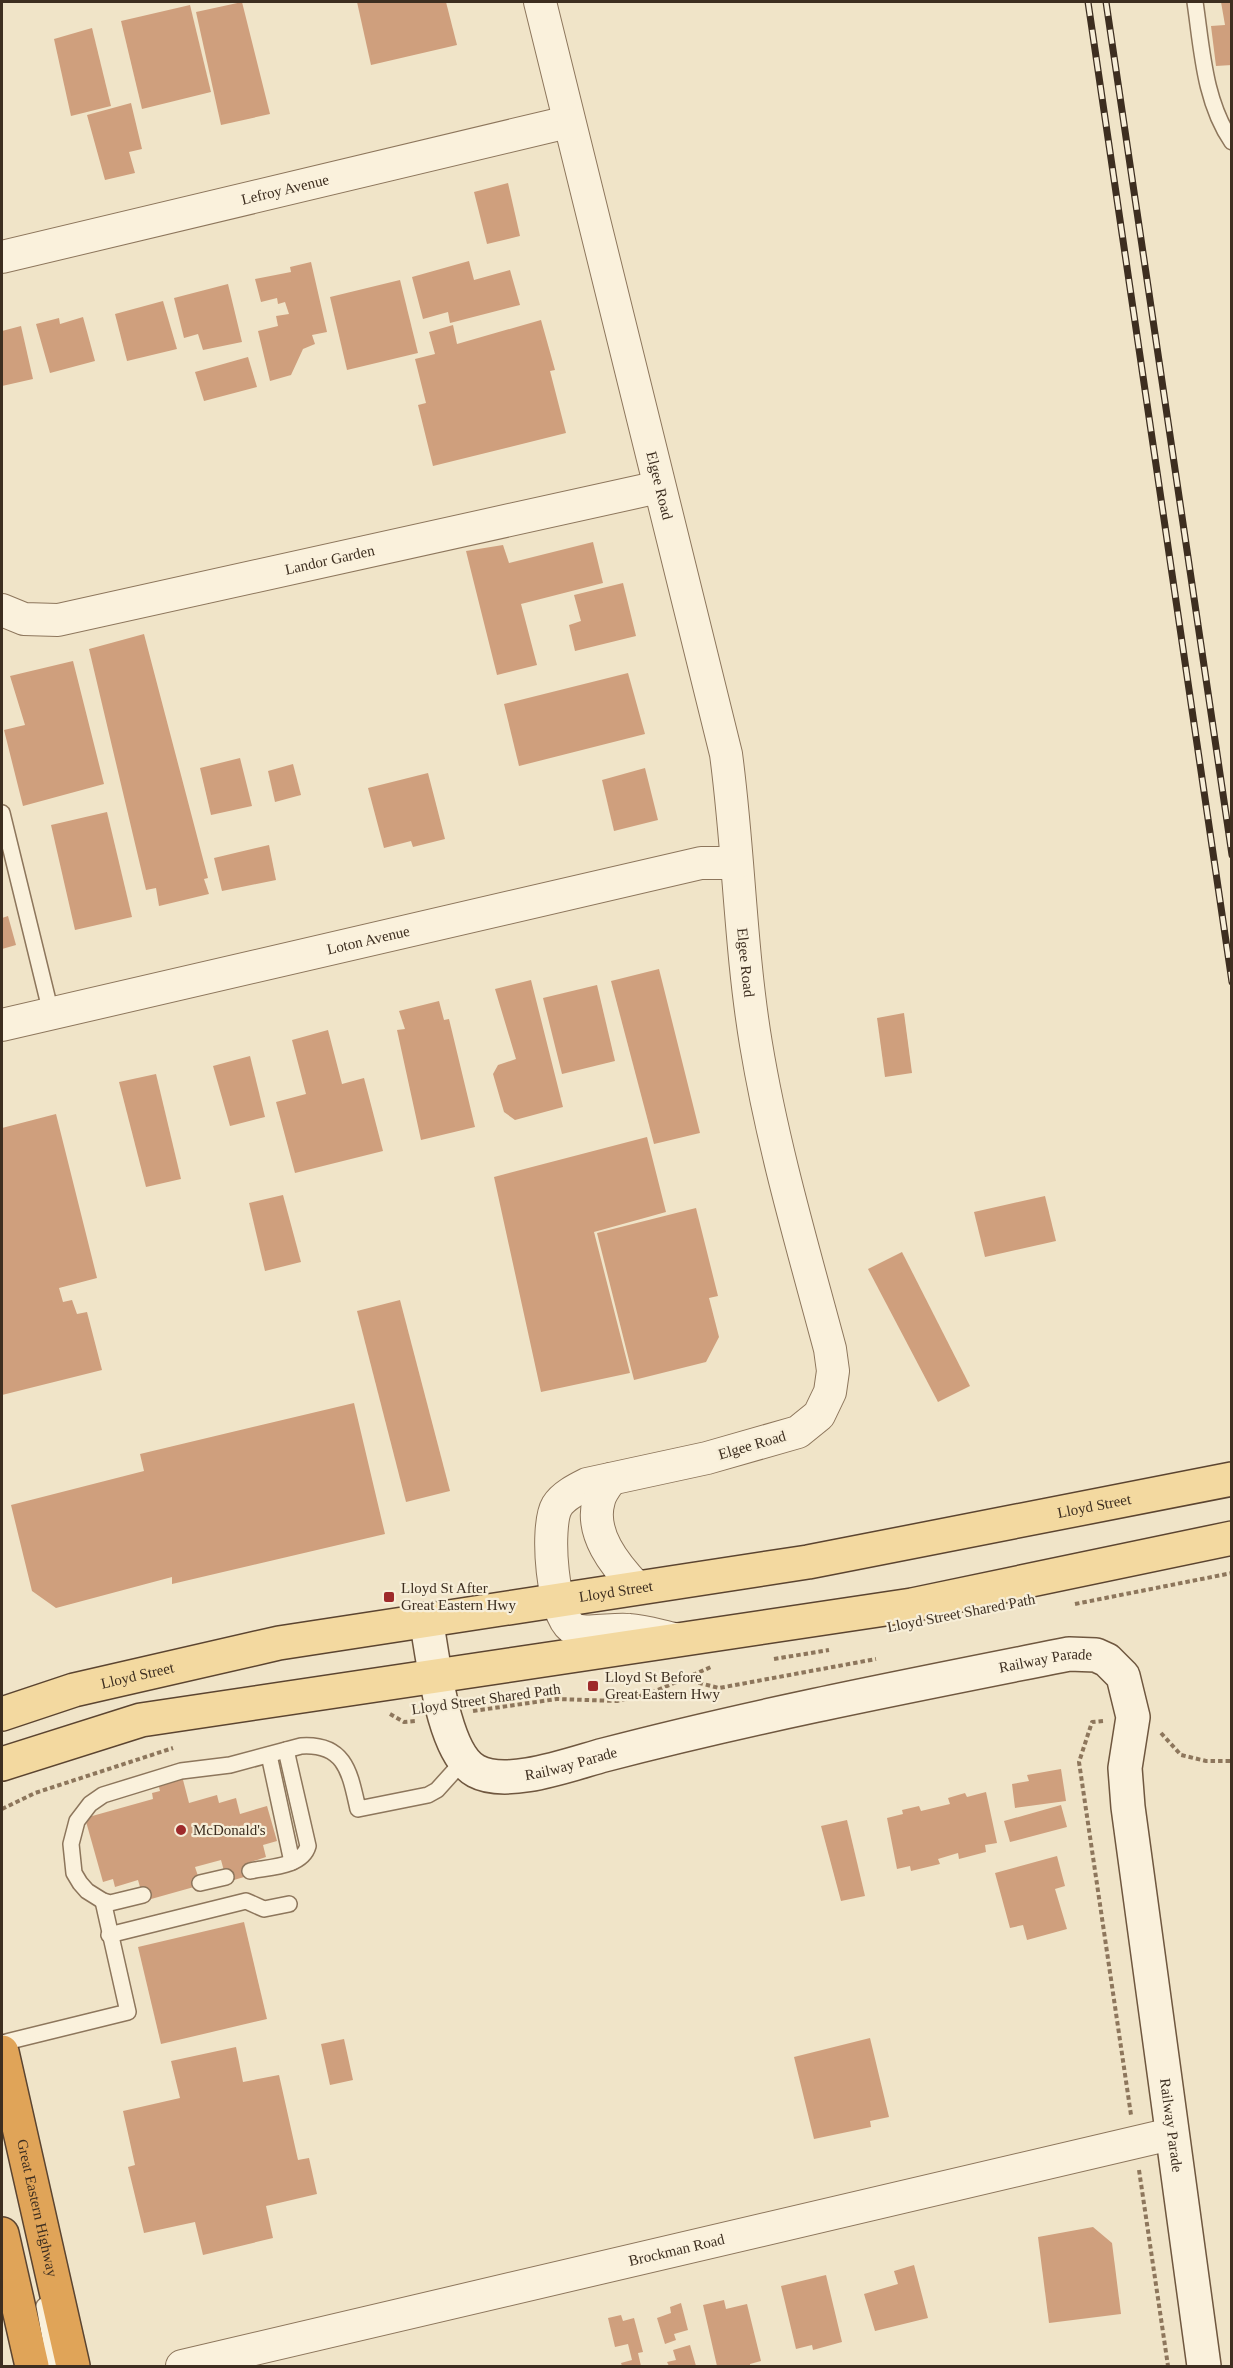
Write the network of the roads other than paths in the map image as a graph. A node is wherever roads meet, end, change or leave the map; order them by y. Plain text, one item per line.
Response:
1 (540, 2) edge
2 (1195, 2) edge
3 (568, 122) junction
4 (1232, 142) edge
5 (2, 257) edge
6 (659, 487) junction
7 (2, 610) edge
8 (2, 813) edge
9 (736, 863) junction
10 (51, 1013) junction
11 (2, 1025) edge
12 (611, 1479) junction
13 (1232, 1479) edge
14 (1232, 1538) edge
15 (637, 1588) junction
16 (559, 1599) junction
17 (426, 1619) junction
18 (680, 1641) junction
19 (437, 1677) junction
20 (2, 1714) edge
21 (286, 1750) junction
22 (269, 1755) junction
23 (464, 1760) junction
24 (2, 1764) edge
25 (292, 1862) junction
26 (250, 1872) dead end
27 (226, 1877) dead end
28 (200, 1883) dead end
29 (143, 1895) dead end
30 (103, 1901) junction
31 (289, 1904) dead end
32 (109, 1935) junction
33 (2, 2043) edge
34 (2, 2052) edge
35 (1171, 2134) junction
36 (2, 2234) edge
37 (49, 2264) junction
38 (24, 2366) edge
39 (56, 2367) edge
40 (73, 2367) edge
41 (182, 2367) edge
42 (1204, 2367) edge

1 - 3 street, Elgee Road
2 - 4 lane
3 - 5 street, Lefroy Avenue
3 - 6 street, Elgee Road
6 - 7 street, Landor Garden
6 - 9 street, Elgee Road
8 - 10 lane
9 - 10 street, Loton Avenue
9 - 12 street, Elgee Road
10 - 11 street, Loton Avenue
12 - 15 street
12 - 16 street, Elgee Road
13 - 15 main road, Lloyd Street
14 - 18 main road
15 - 16 main road, Lloyd Street
16 - 17 main road, Lloyd Street
16 - 18 street, Elgee Road
17 - 19 street, Railway Parade
17 - 20 main road, Lloyd Street
18 - 19 main road
19 - 23 street, Railway Parade
19 - 24 main road
21 - 22 lane
21 - 23 lane
21 - 25 lane
22 - 25 lane
22 - 30 lane
23 - 35 street, Railway Parade
25 - 26 lane
27 - 28 lane
29 - 30 lane
30 - 32 lane
31 - 32 lane
32 - 33 lane
34 - 37 highway, Great Eastern Highway
35 - 41 street, Brockman Road
35 - 42 street, Railway Parade
36 - 38 highway
37 - 39 lane
37 - 40 highway, Great Eastern Highway

